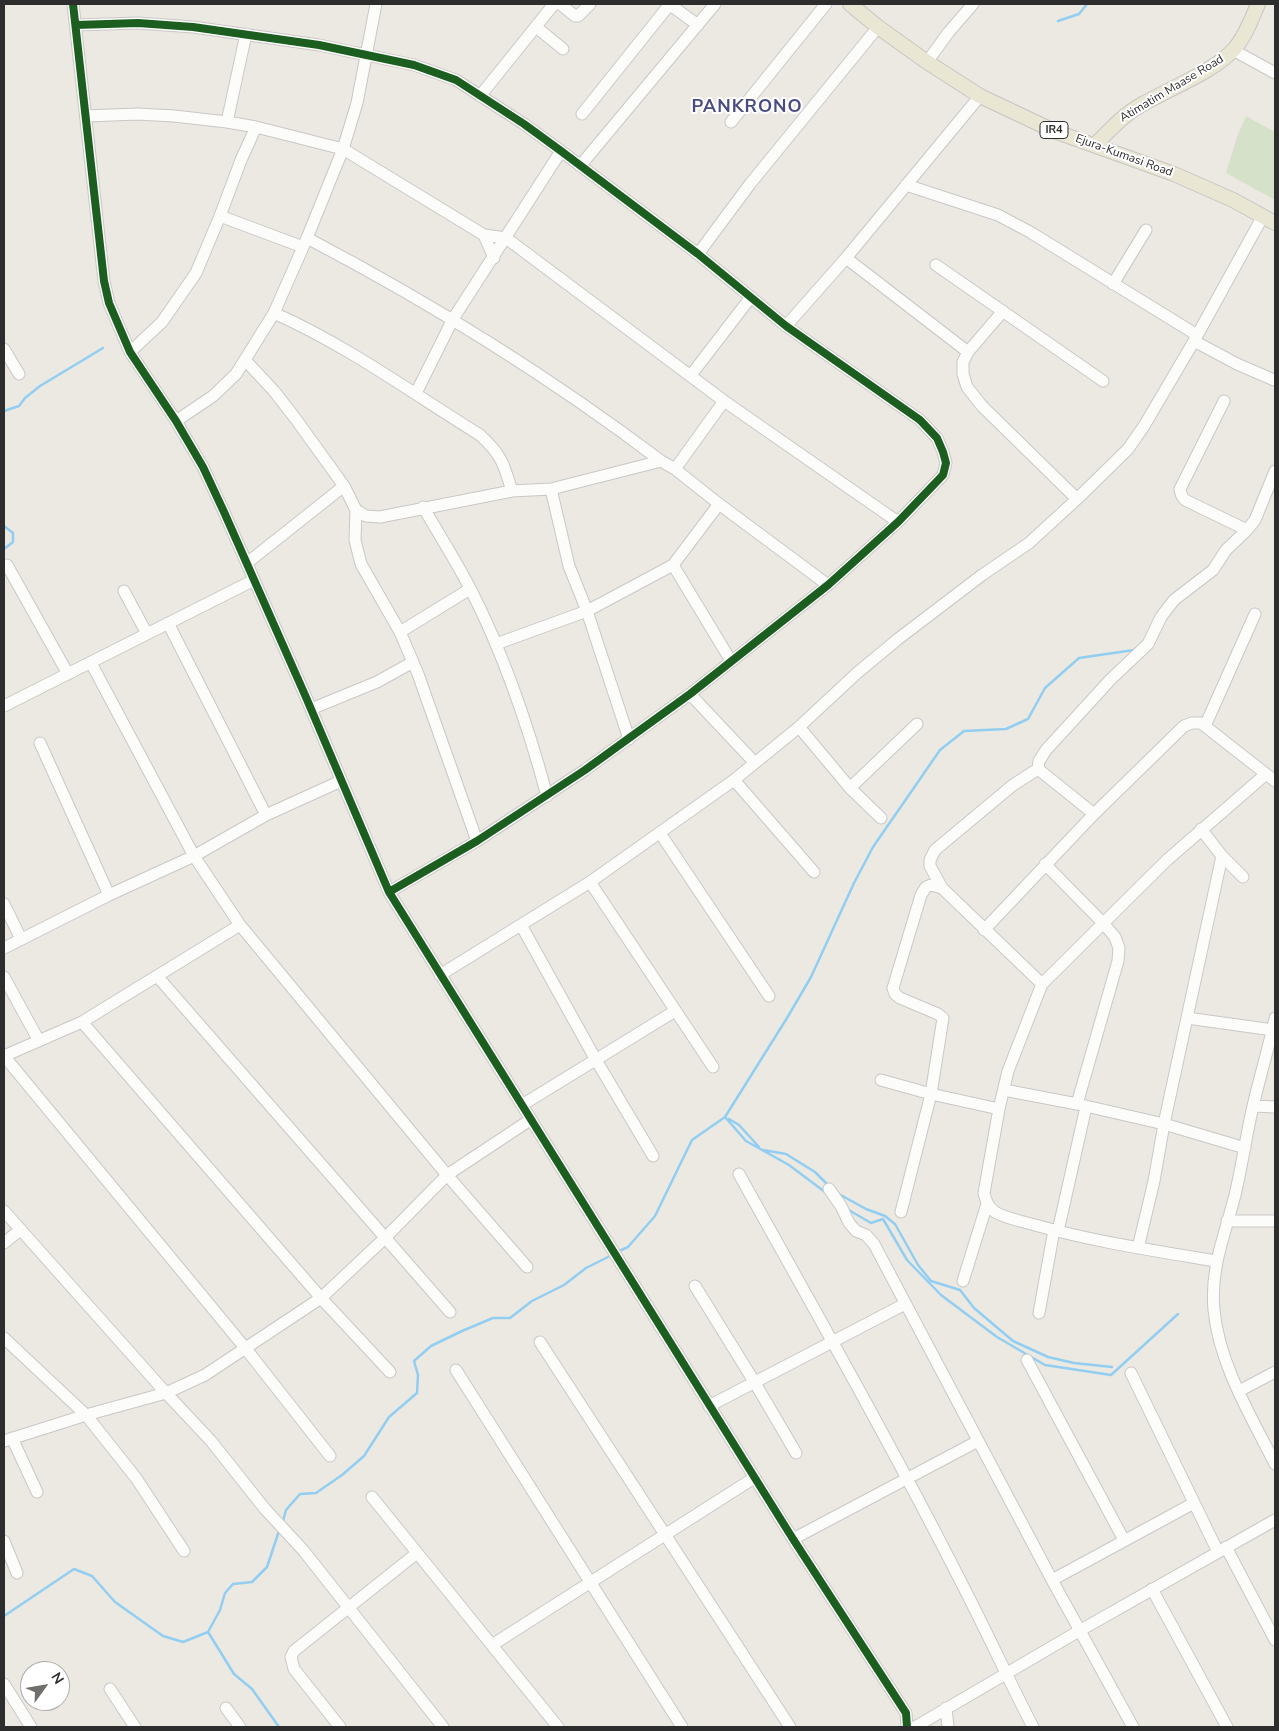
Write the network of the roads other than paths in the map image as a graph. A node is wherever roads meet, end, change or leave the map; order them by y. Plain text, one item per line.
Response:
1 (73, 4) edge
2 (376, 4) edge
3 (554, 4) edge
4 (560, 4) edge
5 (590, 4) edge
6 (670, 4) edge
7 (715, 4) edge
8 (826, 4) edge
9 (850, 4) edge
10 (973, 4) edge
11 (1258, 4) edge
12 (76, 25) junction
13 (698, 25) junction
14 (536, 27) junction
15 (878, 27) junction
16 (246, 34) junction
17 (563, 49) dead end
18 (1233, 50) junction
19 (366, 54) junction
20 (927, 62) junction
21 (1275, 73) edge
22 (480, 96) junction
23 (980, 96) junction
24 (582, 114) dead end
25 (86, 116) junction
26 (227, 122) junction
27 (731, 122) dead end
28 (256, 127) junction
29 (1095, 145) junction
30 (343, 149) junction
31 (561, 151) junction
32 (580, 166) junction
33 (906, 185) junction
34 (220, 216) junction
35 (1263, 216) junction
36 (1275, 223) edge
37 (1146, 230) dead end
38 (484, 235) junction
39 (506, 238) junction
40 (305, 242) junction
41 (698, 254) junction
42 (494, 258) junction
43 (846, 258) junction
44 (936, 265) dead end
45 (1113, 284) junction
46 (751, 297) junction
47 (1003, 311) junction
48 (274, 313) junction
49 (453, 319) junction
50 (786, 326) junction
51 (1195, 338) junction
52 (4, 349) edge
53 (130, 352) junction
54 (968, 352) junction
55 (245, 360) junction
56 (19, 374) dead end
57 (691, 375) junction
58 (1274, 380) edge
59 (1103, 381) dead end
60 (416, 393) junction
61 (724, 401) junction
62 (1224, 402) dead end
63 (176, 421) junction
64 (661, 461) junction
65 (675, 468) junction
66 (1274, 475) edge
67 (344, 486) junction
68 (551, 489) junction
69 (512, 490) junction
70 (1077, 499) junction
71 (718, 504) junction
72 (423, 507) junction
73 (356, 510) junction
74 (898, 522) junction
75 (1247, 530) junction
76 (247, 563) junction
77 (7, 565) dead end
78 (673, 565) junction
79 (254, 580) junction
80 (828, 585) junction
81 (470, 589) junction
82 (124, 591) dead end
83 (587, 611) junction
84 (1255, 614) dead end
85 (168, 623) junction
86 (400, 632) junction
87 (147, 634) junction
88 (496, 644) junction
89 (731, 661) junction
90 (413, 662) junction
91 (91, 663) junction
92 (68, 674) junction
93 (690, 694) junction
94 (4, 706) edge
95 (311, 708) junction
96 (917, 724) dead end
97 (1205, 726) junction
98 (799, 727) junction
99 (629, 739) junction
100 (40, 743) dead end
101 (755, 763) junction
102 (1038, 769) junction
103 (1271, 778) edge
104 (341, 780) junction
105 (734, 780) junction
106 (850, 788) junction
107 (546, 796) junction
108 (1094, 814) junction
109 (266, 815) junction
110 (881, 818) dead end
111 (1201, 829) junction
112 (660, 832) junction
113 (477, 841) junction
114 (194, 856) junction
115 (1222, 856) junction
116 (1044, 864) junction
117 (814, 872) dead end
118 (1244, 877) dead end
119 (590, 882) junction
120 (942, 888) junction
121 (388, 892) junction
122 (109, 895) junction
123 (4, 904) edge
124 (1104, 923) junction
125 (240, 925) junction
126 (521, 925) junction
127 (984, 930) junction
128 (21, 939) junction
129 (4, 948) edge
130 (440, 975) junction
131 (157, 976) junction
132 (4, 977) edge
133 (1042, 984) junction
134 (769, 996) dead end
135 (675, 1011) junction
136 (1187, 1018) junction
137 (1275, 1018) edge
138 (82, 1022) junction
139 (1273, 1030) junction
140 (39, 1041) junction
141 (1272, 1046) edge
142 (4, 1056) edge
143 (596, 1060) junction
144 (713, 1067) dead end
145 (881, 1080) dead end
146 (1004, 1090) junction
147 (931, 1094) junction
148 (522, 1105) junction
149 (1082, 1105) junction
150 (1253, 1106) junction
151 (1275, 1107) edge
152 (999, 1109) junction
153 (530, 1120) junction
154 (1164, 1124) junction
155 (1245, 1148) junction
156 (653, 1156) dead end
157 (739, 1174) dead end
158 (447, 1175) junction
159 (828, 1189) dead end
160 (987, 1204) junction
161 (4, 1211) edge
162 (901, 1212) dead end
163 (1227, 1221) junction
164 (1275, 1221) edge
165 (20, 1230) junction
166 (1056, 1231) junction
167 (386, 1238) junction
168 (4, 1244) edge
169 (1138, 1248) junction
170 (1216, 1260) junction
171 (527, 1267) dead end
172 (962, 1281) dead end
173 (694, 1286) dead end
174 (321, 1298) junction
175 (905, 1304) junction
176 (450, 1312) dead end
177 (1039, 1313) dead end
178 (4, 1338) edge
179 (540, 1342) dead end
180 (833, 1343) junction
181 (246, 1349) junction
182 (1027, 1360) dead end
183 (456, 1370) dead end
184 (390, 1372) dead end
185 (1275, 1372) edge
186 (1131, 1373) dead end
187 (755, 1383) junction
188 (1239, 1391) junction
189 (166, 1393) junction
190 (709, 1406) junction
191 (86, 1415) junction
192 (8, 1439) edge
193 (978, 1441) junction
194 (796, 1452) dead end
195 (330, 1456) dead end
196 (1275, 1463) edge
197 (754, 1478) junction
198 (906, 1479) junction
199 (37, 1492) dead end
200 (372, 1498) dead end
201 (1194, 1503) junction
202 (1275, 1520) edge
203 (665, 1535) junction
204 (793, 1539) junction
205 (1124, 1540) junction
206 (4, 1541) edge
207 (1222, 1549) junction
208 (184, 1550) dead end
209 (417, 1553) junction
210 (17, 1573) dead end
211 (1052, 1580) junction
212 (590, 1583) junction
213 (1152, 1589) junction
214 (348, 1609) junction
215 (1079, 1631) junction
216 (1275, 1640) edge
217 (492, 1645) junction
218 (1005, 1674) junction
219 (4, 1684) edge
220 (110, 1689) dead end
221 (226, 1708) dead end
222 (946, 1708) junction
223 (31, 1727) edge
224 (134, 1727) edge
225 (240, 1727) edge
226 (340, 1727) edge
227 (443, 1727) edge
228 (558, 1727) edge
229 (682, 1727) edge
230 (790, 1727) edge
231 (907, 1727) edge
232 (915, 1727) edge
233 (948, 1727) edge
234 (1033, 1727) edge
235 (1133, 1727) edge
236 (1227, 1727) edge

1 - 12 street
2 - 19 street
3 - 14 street
4 - 5 street
6 - 13 street
6 - 24 street
7 - 13 street
8 - 27 street
9 - 15 main road, Ejura-Kumasi Road / IR4
10 - 20 street
11 - 18 main road, Atimatim Maase Road
12 - 16 street
12 - 25 street
13 - 32 street
14 - 17 street
14 - 22 street
15 - 20 main road, Ejura-Kumasi Road / IR4
15 - 41 street
16 - 19 street
16 - 26 street
18 - 21 street
18 - 29 main road, Atimatim Maase Road
19 - 22 street
19 - 30 street
20 - 23 main road, Ejura-Kumasi Road / IR4
22 - 31 street
23 - 29 main road, Ejura-Kumasi Road / IR4
23 - 33 street
25 - 26 street
25 - 53 street
26 - 28 street
28 - 30 street
28 - 34 street
29 - 35 main road, Ejura-Kumasi Road / IR4
30 - 38 street
30 - 40 street
31 - 32 street
31 - 39 street
32 - 41 street
33 - 43 street
33 - 45 street
34 - 40 street
34 - 53 street
35 - 36 main road, Ejura-Kumasi Road / IR4
35 - 51 street
37 - 45 street
38 - 39 street
38 - 42 street
39 - 42 street
39 - 57 street
40 - 48 street
40 - 49 street
41 - 46 street
42 - 49 street
43 - 50 street
43 - 54 street
44 - 47 street
45 - 51 street
46 - 50 street
46 - 57 street
47 - 54 street
47 - 59 street
48 - 55 street
48 - 60 street
49 - 60 street
49 - 64 street
50 - 74 street
51 - 58 street
51 - 70 street
52 - 56 street
53 - 63 street
54 - 70 street
55 - 63 street
55 - 67 street
57 - 61 street
60 - 69 street
61 - 65 street
61 - 74 street
62 - 75 street
63 - 76 street
64 - 65 street
64 - 68 street
65 - 71 street
66 - 75 street
67 - 73 street
67 - 76 street
68 - 69 street
68 - 83 street
69 - 72 street
70 - 98 street
71 - 78 street
71 - 80 street
72 - 73 street
72 - 81 street
73 - 86 street
74 - 80 street
75 - 102 street
76 - 79 street
77 - 92 street
78 - 83 street
78 - 89 street
79 - 85 street
79 - 95 street
80 - 89 street
81 - 86 street
81 - 88 street
82 - 87 street
83 - 88 street
83 - 99 street
84 - 97 street
85 - 87 street
85 - 109 street
86 - 90 street
87 - 91 street
88 - 107 street
89 - 93 street
90 - 95 street
90 - 113 street
91 - 92 street
91 - 114 street
92 - 94 street
93 - 99 street
93 - 101 street
95 - 104 street
96 - 106 street
97 - 103 street
97 - 108 street
98 - 101 street
98 - 106 street
99 - 107 street
100 - 122 street
101 - 105 street
102 - 108 street
102 - 120 street
103 - 111 street
104 - 109 street
104 - 121 street
105 - 112 street
105 - 117 street
106 - 110 street
107 - 113 street
108 - 116 street
109 - 114 street
111 - 115 street
111 - 124 street
112 - 119 street
112 - 134 street
113 - 121 street
114 - 122 street
114 - 125 street
115 - 118 street
115 - 136 street
116 - 124 street
116 - 127 street
119 - 126 street
119 - 135 street
120 - 127 street
120 - 147 street
121 - 130 street
122 - 128 street
123 - 128 street
124 - 133 street
124 - 149 street
125 - 131 street
125 - 158 street
126 - 130 street
126 - 143 street
127 - 133 street
128 - 129 street
130 - 148 street
131 - 138 street
131 - 167 street
132 - 140 street
133 - 146 street
135 - 143 street
135 - 144 street
136 - 139 street
136 - 154 street
137 - 139 street
138 - 140 street
138 - 174 street
139 - 141 street
140 - 142 street
141 - 150 street
142 - 181 street
143 - 148 street
143 - 156 street
145 - 147 street
146 - 149 street
146 - 152 street
147 - 152 street
147 - 162 street
148 - 153 street
149 - 154 street
149 - 166 street
150 - 151 street
150 - 155 street
152 - 160 street
153 - 158 street
153 - 190 street
154 - 155 street
154 - 169 street
155 - 163 street
157 - 180 street
158 - 167 street
158 - 171 street
159 - 175 street
160 - 166 street
160 - 172 street
161 - 165 street
163 - 164 street
163 - 170 street
165 - 168 street
165 - 189 street
166 - 169 street
166 - 177 street
167 - 174 street
167 - 176 street
169 - 170 street
170 - 188 street
173 - 187 street
174 - 181 street
174 - 184 street
175 - 180 street
175 - 193 street
178 - 191 street
179 - 203 street
180 - 187 street
180 - 198 street
181 - 189 street
181 - 195 street
182 - 205 street
183 - 212 street
185 - 188 street
186 - 201 street
187 - 190 street
187 - 194 street
188 - 196 street
189 - 191 street
189 - 214 street
190 - 197 street
191 - 192 street
191 - 208 street
192 - 199 street
193 - 198 street
193 - 211 street
197 - 203 street
197 - 204 street
198 - 204 street
198 - 218 street
200 - 209 street
201 - 205 street
201 - 207 street
202 - 207 street
203 - 212 street
203 - 230 street
204 - 231 street
205 - 211 street
206 - 210 street
207 - 213 street
207 - 216 street
209 - 214 street
209 - 217 street
211 - 215 street
212 - 217 street
212 - 229 street
213 - 215 street
213 - 236 street
214 - 226 street
214 - 227 street
215 - 218 street
215 - 235 street
217 - 228 street
218 - 222 street
218 - 234 street
219 - 223 street
220 - 224 street
221 - 225 street
222 - 232 street
222 - 233 street

